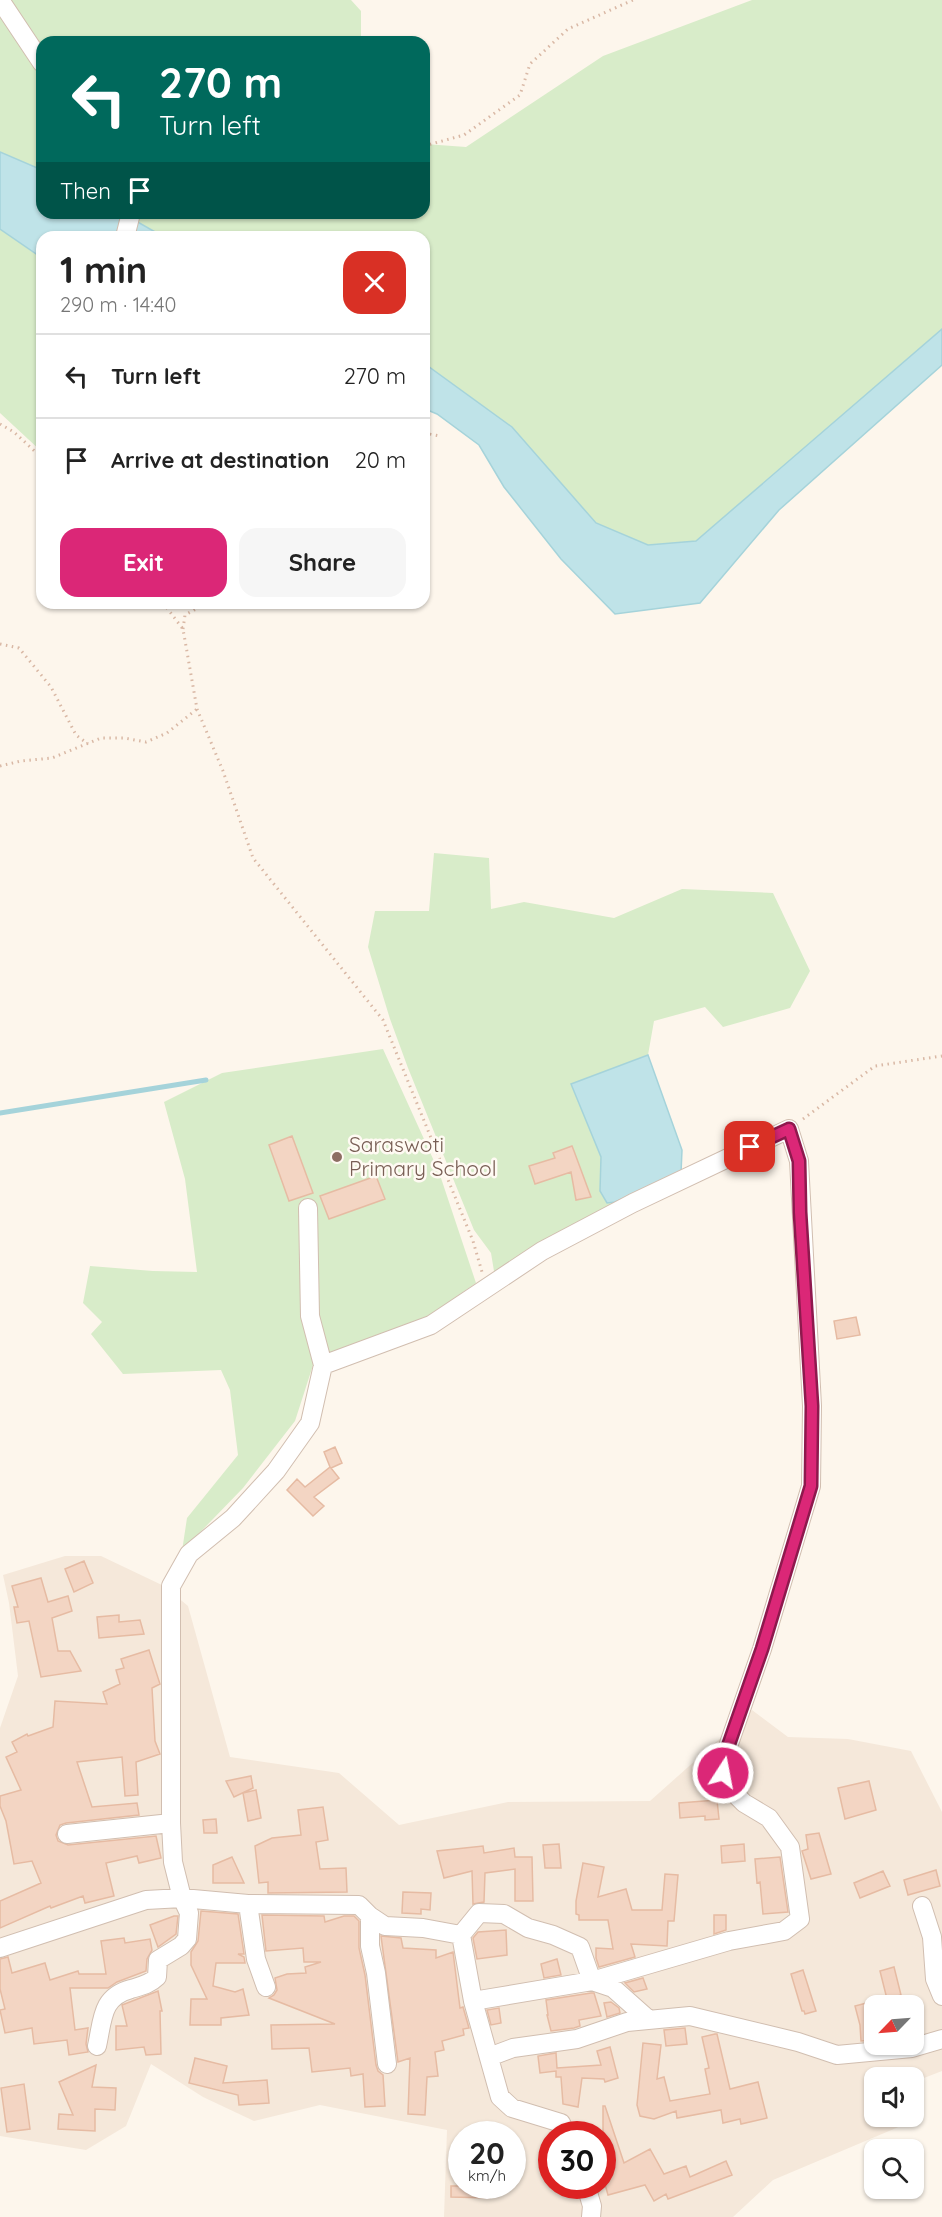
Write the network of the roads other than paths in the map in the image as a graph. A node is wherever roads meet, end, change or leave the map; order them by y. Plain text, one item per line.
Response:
1 (0, 0) edge
2 (36, 54) edge
3 (308, 1208) dead end
4 (323, 1365) junction
5 (171, 1823) junction
6 (67, 1834) dead end
7 (182, 1898) junction
8 (248, 1904) junction
9 (922, 1906) dead end
10 (370, 1916) junction
11 (461, 1935) junction
12 (0, 1948) edge
13 (592, 1981) junction
14 (266, 1987) dead end
15 (942, 1996) edge
16 (473, 2001) junction
17 (649, 2020) junction
18 (942, 2039) edge
19 (97, 2046) dead end
20 (489, 2057) junction
21 (387, 2064) dead end
22 (554, 2121) edge
23 (590, 2199) edge
24 (591, 2217) edge

1 - 2 street
3 - 4 street
4 - 5 street
4 - 13 street
5 - 6 street
5 - 7 street
7 - 8 street
7 - 12 street
7 - 19 street
8 - 10 street
8 - 14 street
9 - 15 street
10 - 11 street
10 - 21 street
11 - 13 street
11 - 16 street
13 - 16 street
13 - 17 street
16 - 20 street
17 - 18 street
17 - 20 street
20 - 22 street
23 - 24 street

